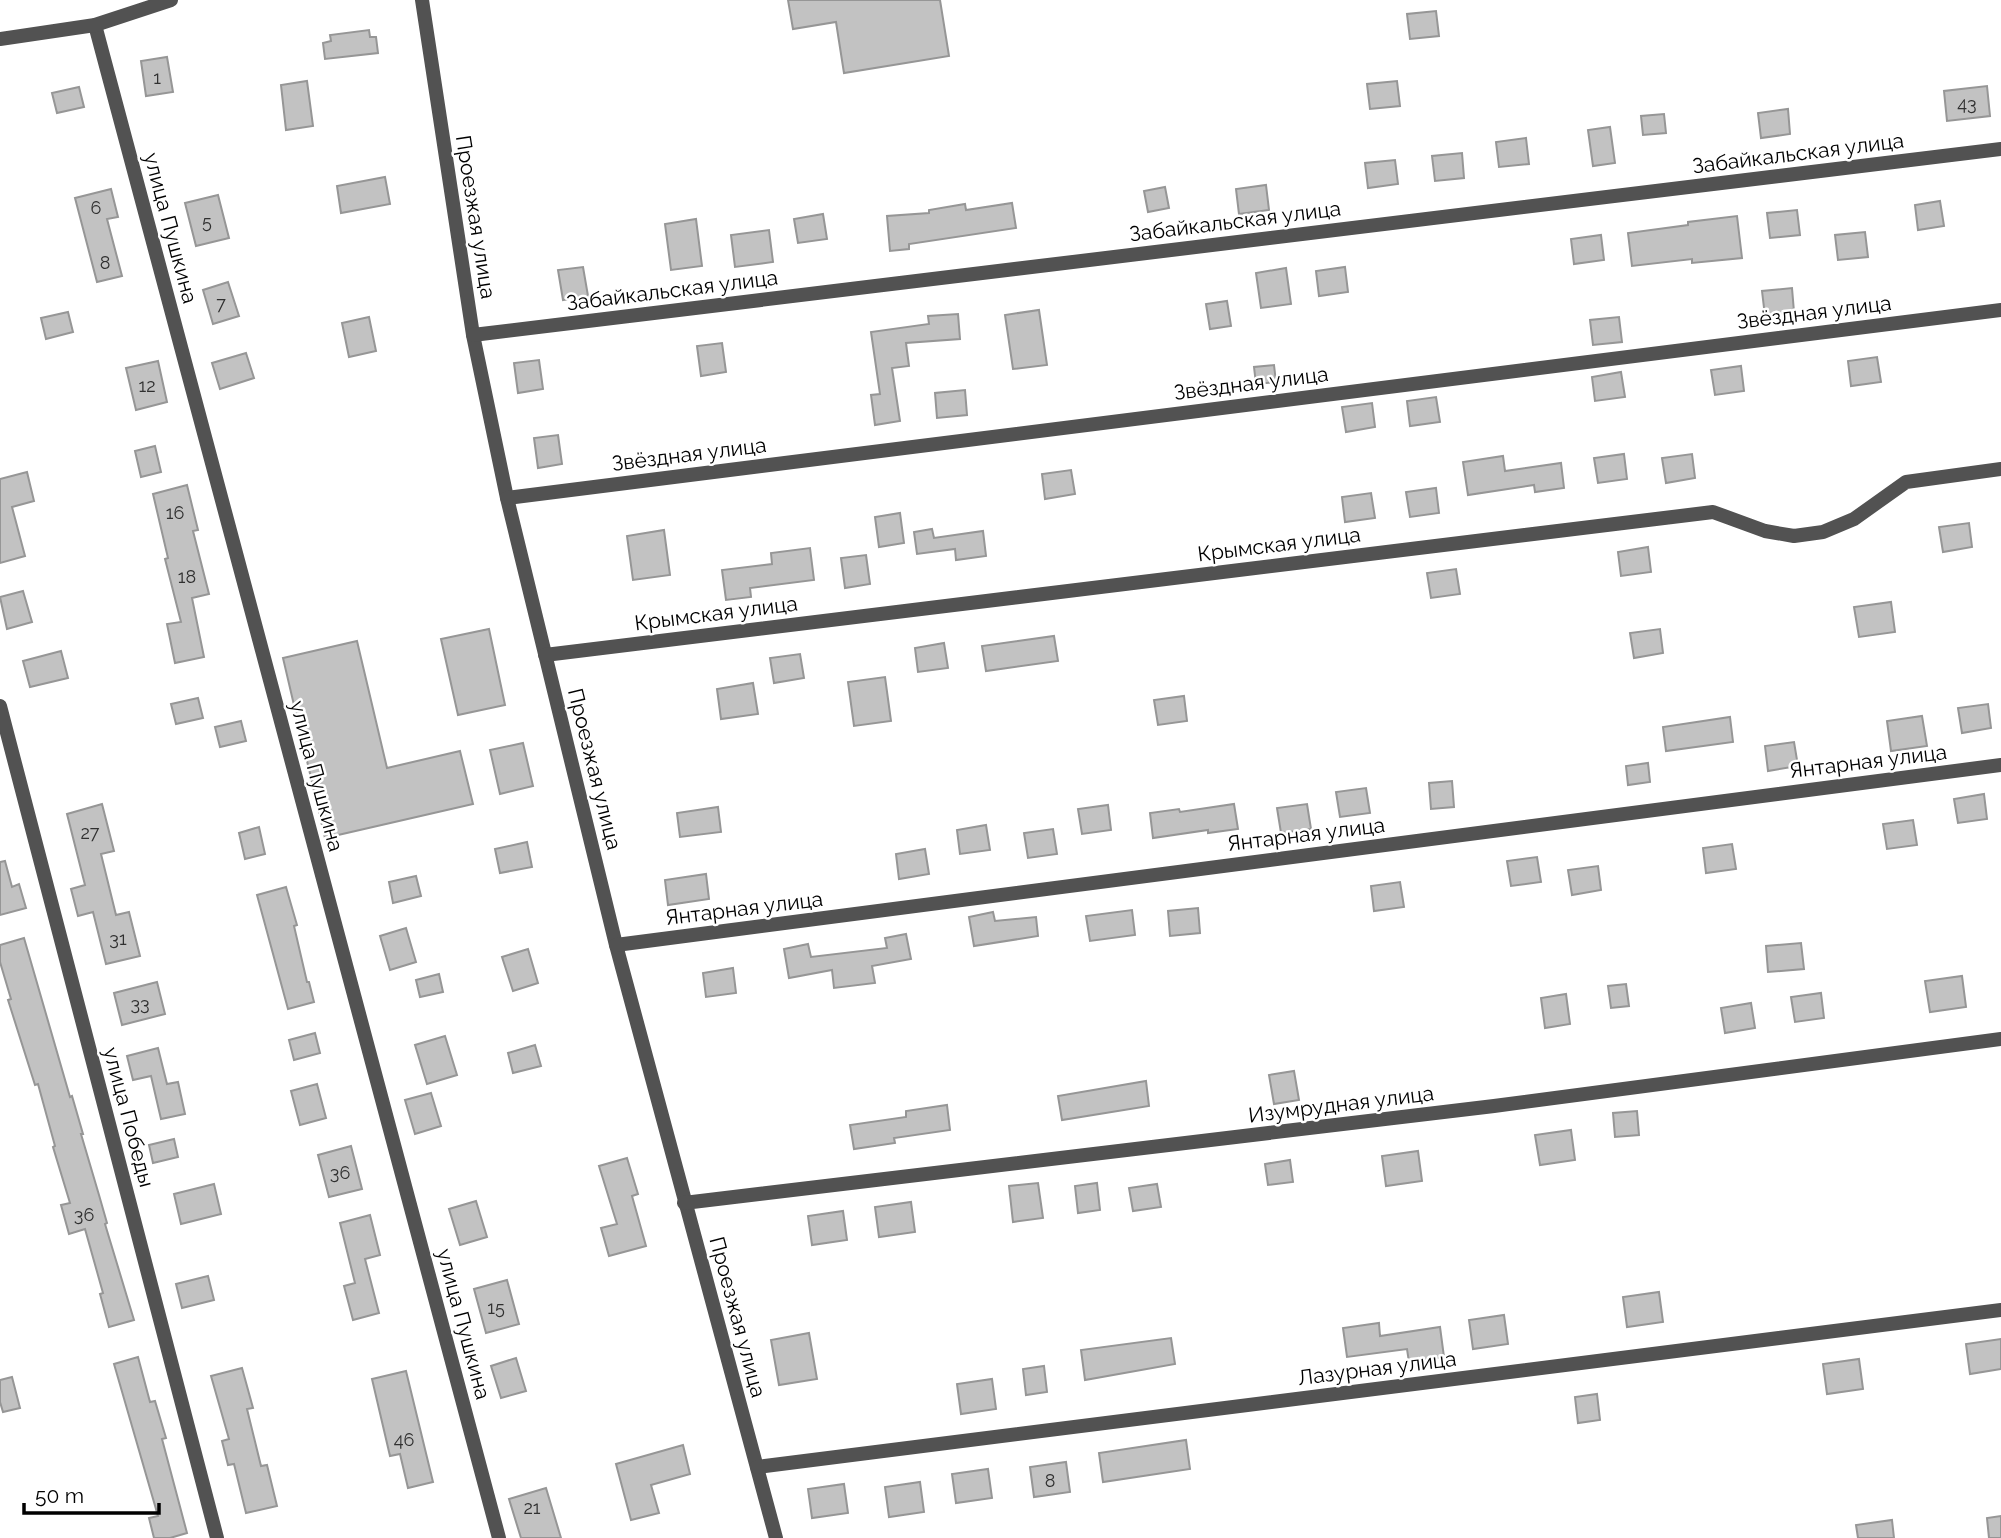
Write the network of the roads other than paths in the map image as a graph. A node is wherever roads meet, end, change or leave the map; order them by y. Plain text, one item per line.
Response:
1 (170, 0) edge
2 (422, 0) edge
3 (95, 25) junction
4 (0, 39) edge
5 (2001, 149) edge
6 (2001, 310) edge
7 (474, 335) junction
8 (2001, 469) edge
9 (507, 498) junction
10 (545, 655) junction
11 (0, 706) edge
12 (2001, 765) edge
13 (616, 945) junction
14 (2001, 1039) edge
15 (684, 1203) junction
16 (2001, 1310) edge
17 (757, 1467) junction
18 (216, 1538) edge
19 (499, 1538) edge
20 (776, 1538) edge

1 - 3 street
2 - 7 street, Проезжая улица
3 - 4 street
3 - 19 street, улица Пушкина
5 - 7 street, Забайкальская улица
6 - 9 street, Звёздная улица
7 - 9 street, Проезжая улица
8 - 10 street, Крымская улица
9 - 10 street, Проезжая улица
10 - 13 street, Проезжая улица
11 - 18 street, улица Победы
12 - 13 street, Янтарная улица
13 - 15 street, Проезжая улица
14 - 15 street, Изумрудная улица
15 - 17 street, Проезжая улица
16 - 17 street, Лазурная улица
17 - 20 street, Проезжая улица

